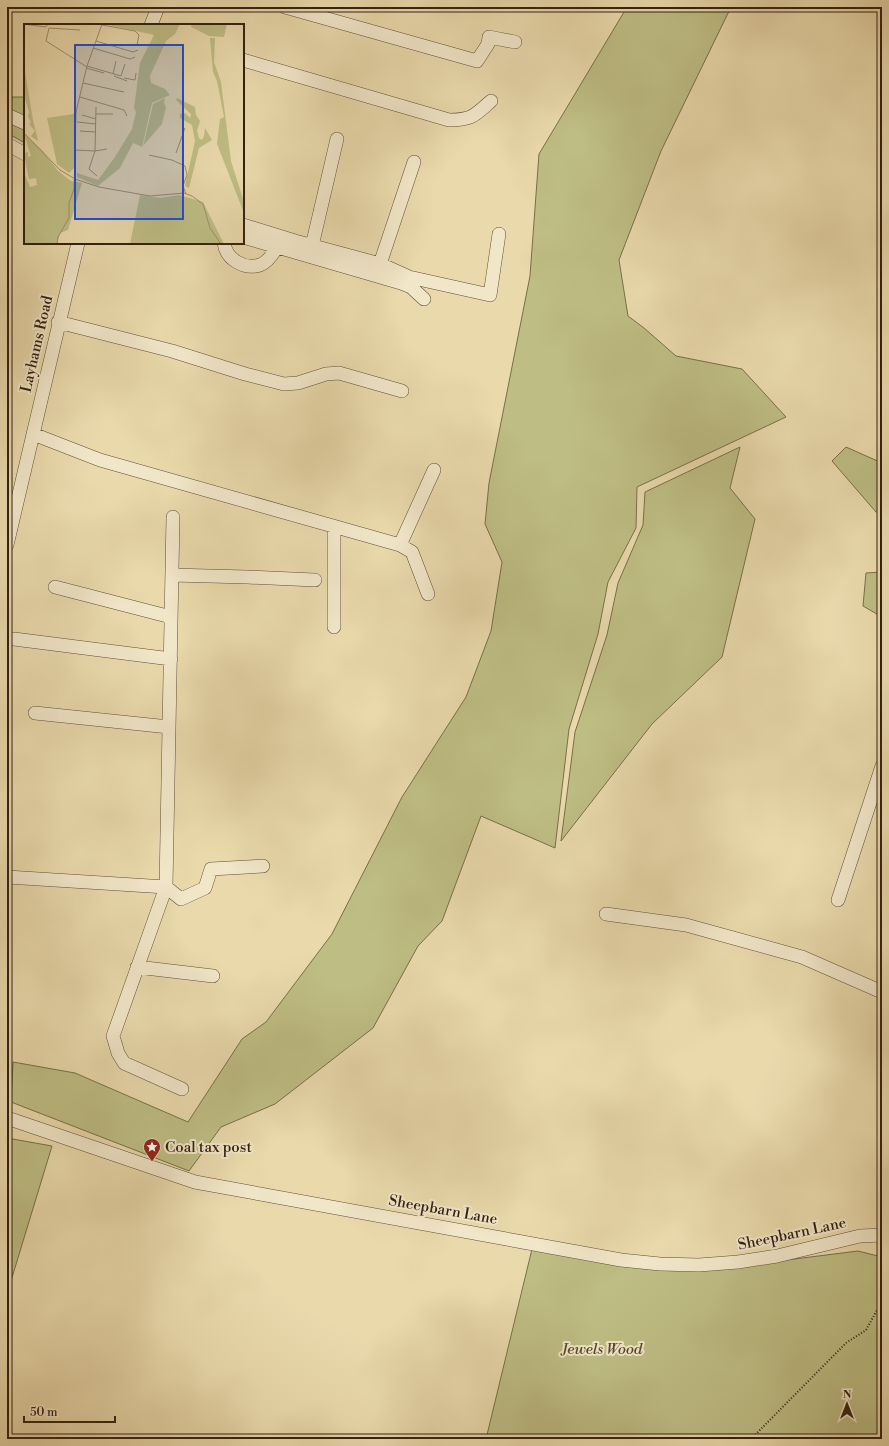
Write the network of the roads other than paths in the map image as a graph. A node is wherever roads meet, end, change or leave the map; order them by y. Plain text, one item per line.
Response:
1 (158, 7) edge
2 (285, 7) edge
3 (151, 24) edge
4 (515, 42) dead end
5 (244, 60) edge
6 (491, 101) dead end
7 (7, 115) edge
8 (24, 123) edge
9 (337, 139) dead end
10 (7, 144) edge
11 (24, 153) edge
12 (414, 162) dead end
13 (244, 225) edge
14 (499, 234) dead end
15 (244, 237) edge
16 (78, 244) edge
17 (224, 244) edge
18 (312, 246) junction
19 (277, 247) junction
20 (380, 264) junction
21 (424, 299) dead end
22 (58, 322) junction
23 (402, 391) dead end
24 (33, 434) junction
25 (434, 470) dead end
26 (173, 517) dead end
27 (334, 527) junction
28 (7, 545) edge
29 (400, 546) junction
30 (172, 575) junction
31 (315, 580) dead end
32 (55, 587) dead end
33 (428, 594) dead end
34 (171, 617) junction
35 (334, 627) dead end
36 (14, 639) dead end
37 (171, 659) junction
38 (35, 714) dead end
39 (169, 727) junction
40 (882, 766) edge
41 (264, 866) dead end
42 (7, 877) edge
43 (166, 887) junction
44 (838, 900) dead end
45 (606, 914) dead end
46 (137, 967) junction
47 (213, 976) dead end
48 (882, 992) edge
49 (182, 1089) dead end
50 (7, 1118) edge
51 (882, 1235) edge

1 - 3 street
2 - 4 street
5 - 6 street
7 - 8 street
9 - 18 street
10 - 11 street
12 - 20 street
13 - 18 street
14 - 20 street
15 - 19 street
16 - 22 street, Layhams Road
17 - 19 street
18 - 20 street
19 - 21 street
22 - 23 street
22 - 24 street, Layhams Road
24 - 27 street
24 - 28 street, Layhams Road
25 - 29 street
26 - 30 street
27 - 29 street
27 - 35 street
29 - 33 street
30 - 31 street
30 - 34 street
32 - 34 street
34 - 37 street
36 - 37 street
37 - 39 street
38 - 39 street
39 - 43 street
40 - 44 street
41 - 43 street
42 - 43 street
43 - 46 street
45 - 48 street
46 - 47 street
46 - 49 street
50 - 51 street, Sheepbarn Lane

